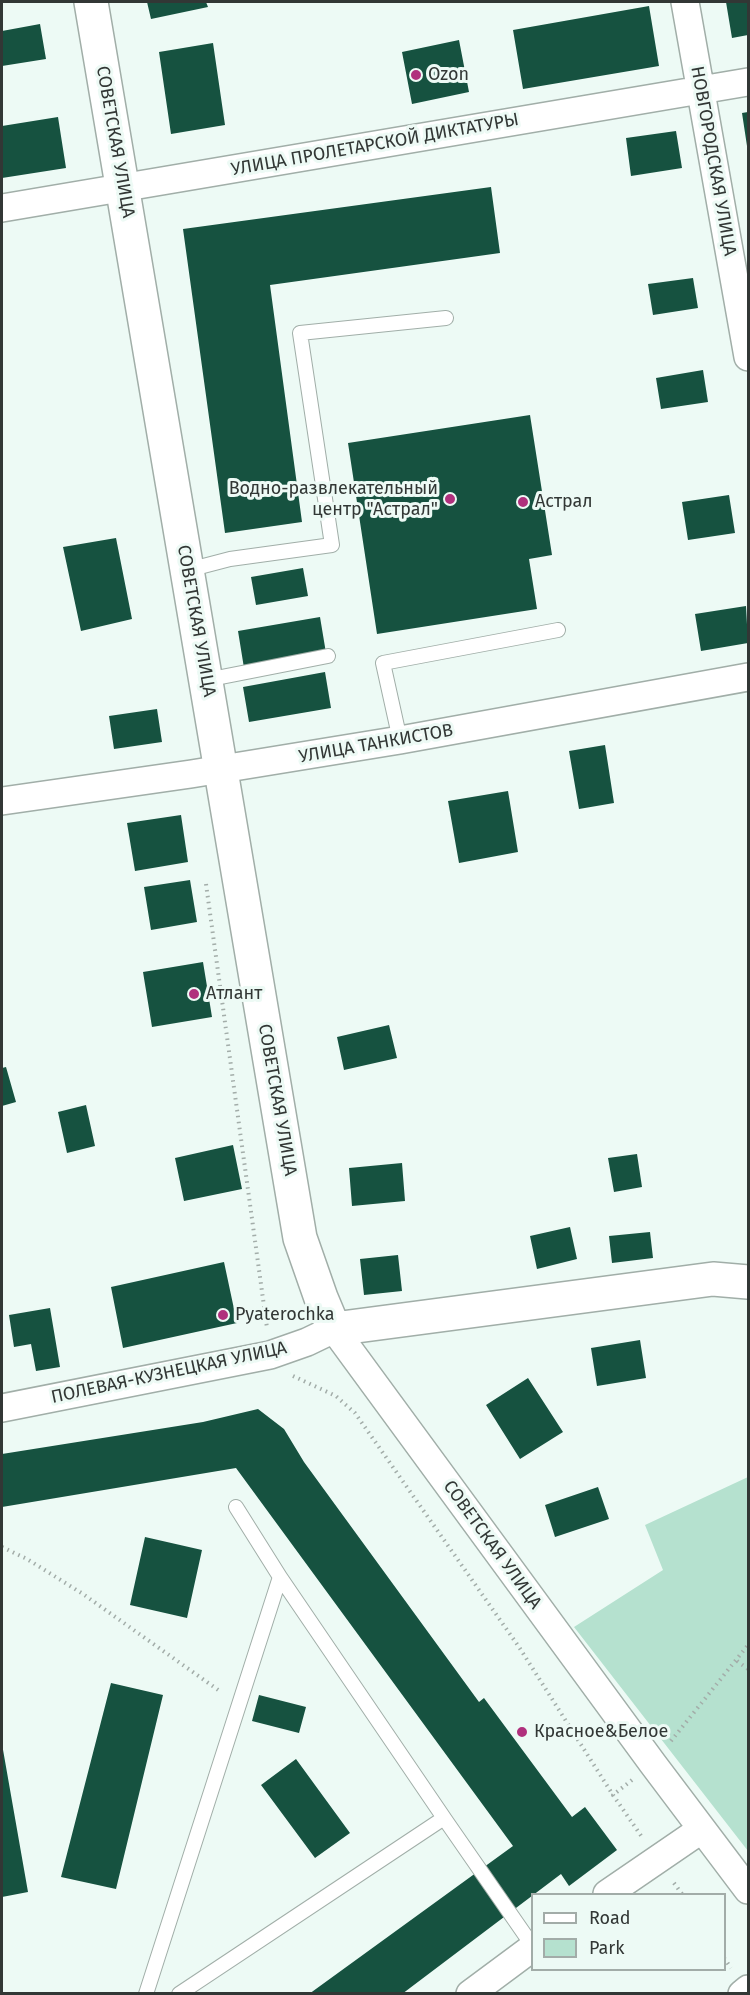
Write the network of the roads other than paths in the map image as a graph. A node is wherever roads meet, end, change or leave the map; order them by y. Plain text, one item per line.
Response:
1 (91, 2) edge
2 (686, 2) edge
3 (748, 82) edge
4 (700, 90) junction
5 (123, 188) junction
6 (2, 208) edge
7 (446, 318) dead end
8 (748, 357) edge
9 (187, 570) junction
10 (558, 630) dead end
11 (328, 656) dead end
12 (748, 677) edge
13 (206, 680) junction
14 (400, 740) junction
15 (221, 769) junction
16 (2, 801) edge
17 (748, 1282) edge
18 (334, 1329) junction
19 (2, 1408) edge
20 (236, 1507) dead end
21 (280, 1577) junction
22 (444, 1818) junction
23 (702, 1829) junction
24 (748, 1890) edge
25 (608, 1893) edge
26 (531, 1946) edge
27 (531, 1948) edge
28 (146, 1994) edge
29 (179, 1994) edge
30 (470, 1994) edge

1 - 5 main road, СОВЕТСКАЯ УЛИЦА
2 - 4 street, НОВГОРОДСКАЯ УЛИЦА
3 - 4 street, УЛИЦА ПРОЛЕТАРСКОЙ ДИКТАТУРЫ
4 - 5 street, УЛИЦА ПРОЛЕТАРСКОЙ ДИКТАТУРЫ
4 - 8 street, НОВГОРОДСКАЯ УЛИЦА
5 - 6 street, УЛИЦА ПРОЛЕТАРСКОЙ ДИКТАТУРЫ
5 - 9 main road, СОВЕТСКАЯ УЛИЦА
7 - 9 lane
9 - 13 main road, СОВЕТСКАЯ УЛИЦА
10 - 14 lane
11 - 13 lane
12 - 14 street, УЛИЦА ТАНКИСТОВ
13 - 15 main road, СОВЕТСКАЯ УЛИЦА
14 - 15 street, УЛИЦА ТАНКИСТОВ
15 - 16 street, УЛИЦА ТАНКИСТОВ
15 - 18 main road, СОВЕТСКАЯ УЛИЦА
17 - 18 main road
18 - 19 street, ПОЛЕВАЯ-КУЗНЕЦКАЯ УЛИЦА
18 - 23 street, СОВЕТСКАЯ УЛИЦА
20 - 21 lane
21 - 22 lane
21 - 28 lane
22 - 26 lane
22 - 29 lane
23 - 24 street, СОВЕТСКАЯ УЛИЦА
23 - 25 street
27 - 30 street

